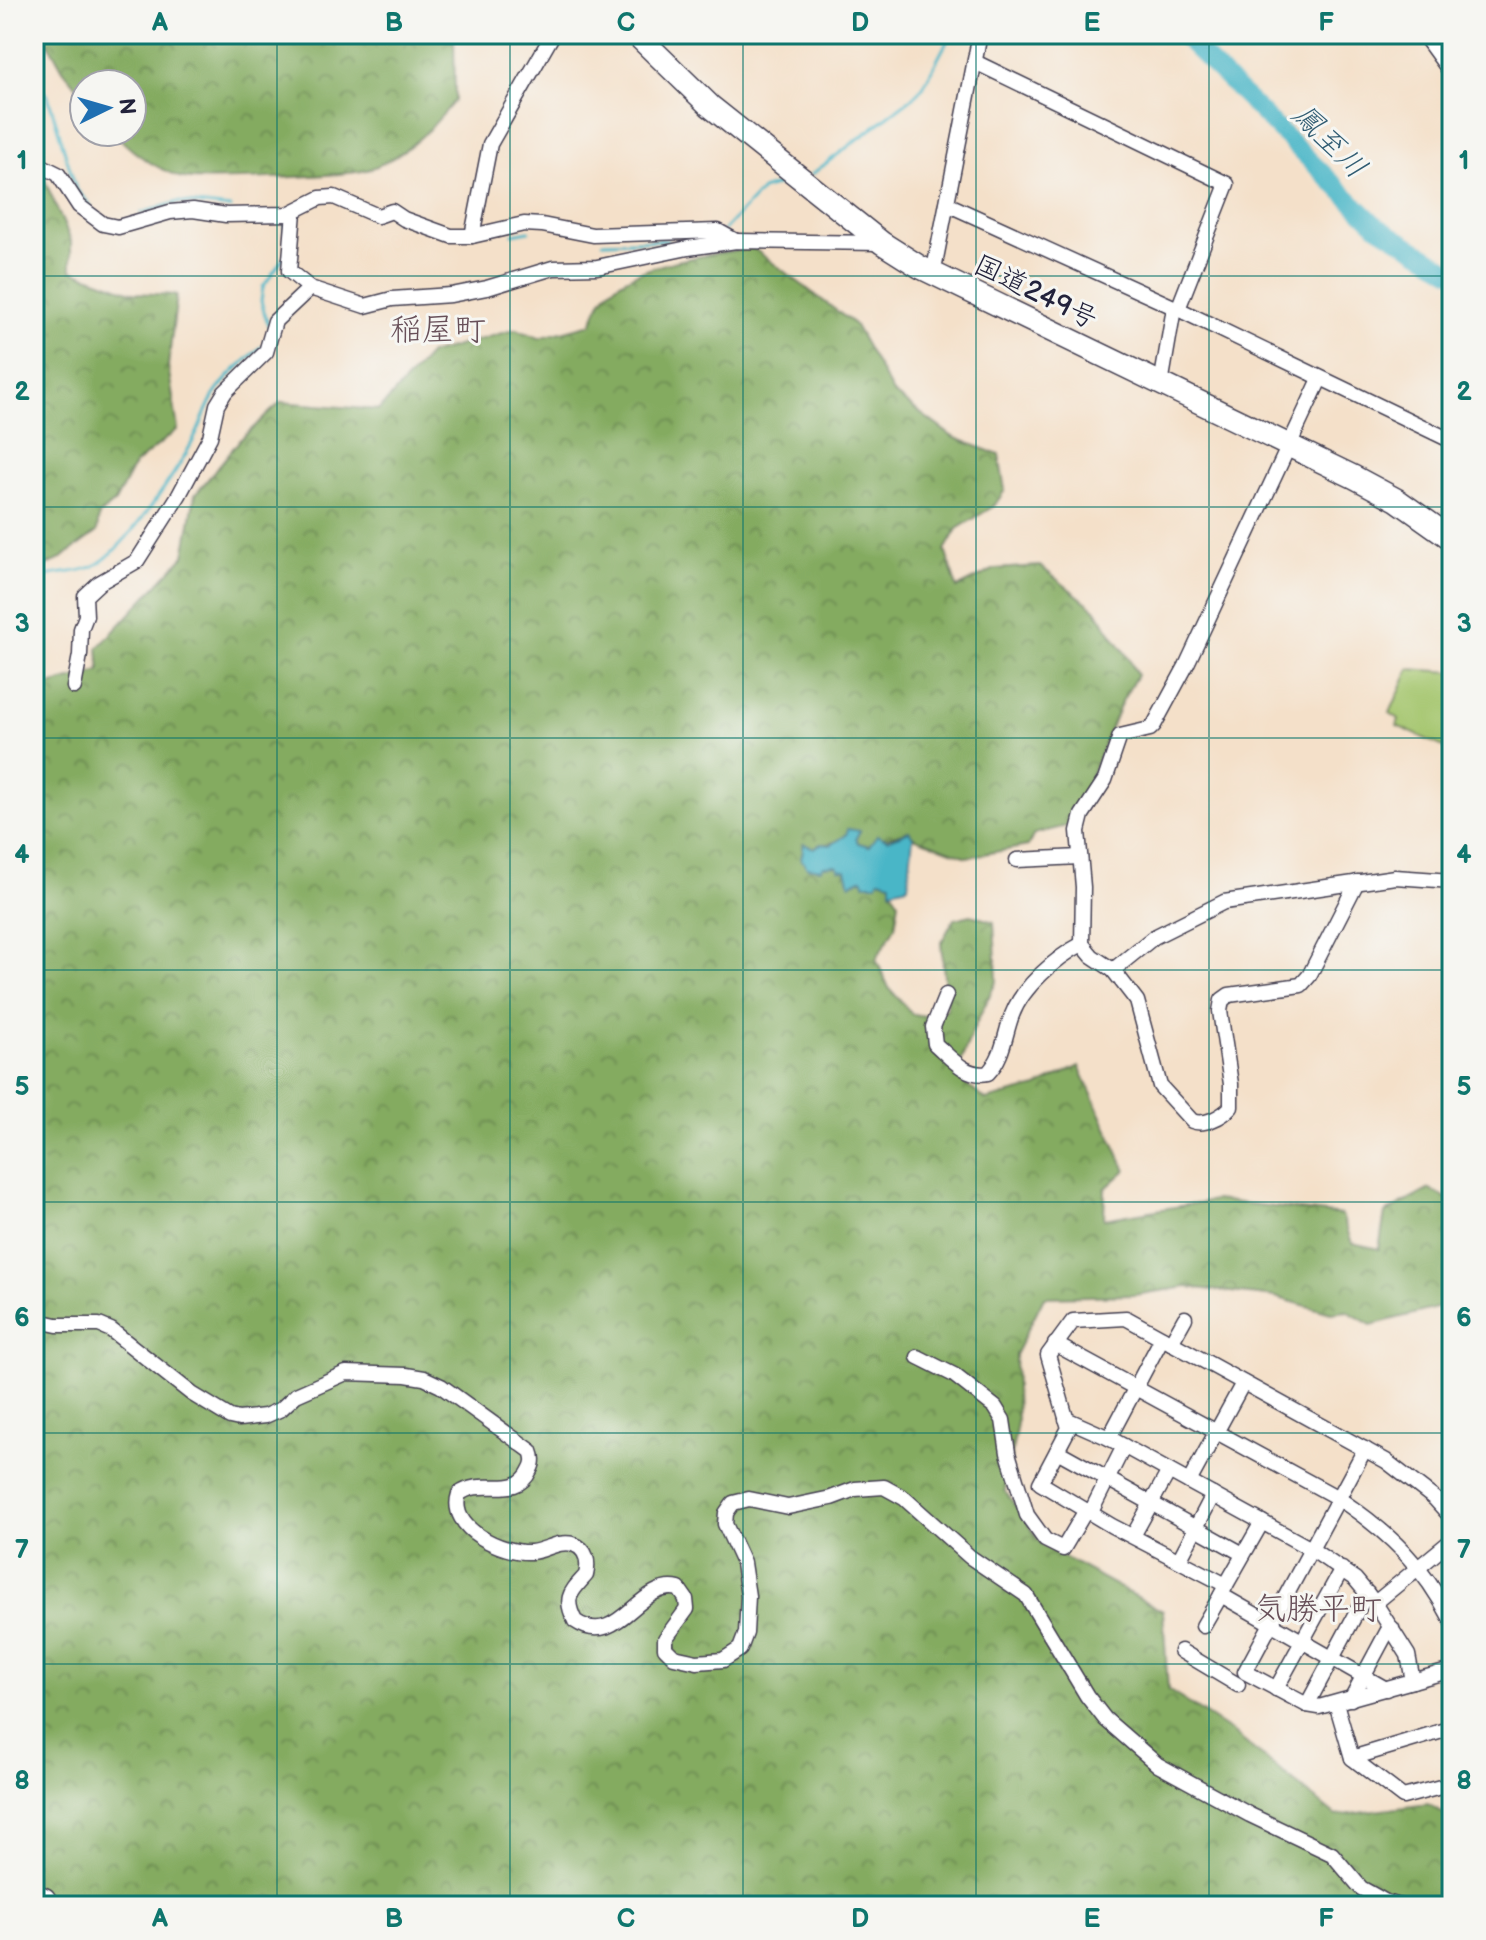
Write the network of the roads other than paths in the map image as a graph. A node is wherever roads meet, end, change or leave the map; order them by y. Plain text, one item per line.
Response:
1 (553, 34) edge
2 (636, 34) edge
3 (980, 34) edge
4 (1423, 34) edge
5 (975, 62) junction
6 (1452, 74) edge
7 (34, 162) edge
8 (947, 204) junction
9 (288, 213) junction
10 (472, 236) junction
11 (727, 236) junction
12 (882, 243) junction
13 (933, 274) junction
14 (310, 288) junction
15 (1176, 308) junction
16 (1320, 379) junction
17 (1161, 384) junction
18 (1452, 441) edge
19 (1289, 446) junction
20 (1452, 539) edge
21 (74, 687) dead end
22 (1080, 857) junction
23 (1017, 860) dead end
24 (1452, 881) edge
25 (1357, 882) junction
26 (1082, 944) junction
27 (1113, 970) junction
28 (946, 995) dead end
29 (1185, 1318) dead end
30 (34, 1320) edge
31 (1166, 1341) junction
32 (1055, 1344) junction
33 (918, 1357) dead end
34 (1243, 1383) junction
35 (1137, 1388) junction
36 (1066, 1419) junction
37 (1217, 1433) junction
38 (1369, 1433) dead end
39 (1109, 1438) junction
40 (1124, 1446) junction
41 (1363, 1448) junction
42 (1057, 1451) junction
43 (1169, 1471) junction
44 (1106, 1479) junction
45 (1189, 1482) junction
46 (1213, 1495) junction
47 (1338, 1498) junction
48 (1151, 1503) junction
49 (1088, 1511) junction
50 (1452, 1518) edge
51 (1262, 1522) junction
52 (1196, 1528) junction
53 (1133, 1536) junction
54 (1452, 1540) edge
55 (1311, 1549) junction
56 (1243, 1554) junction
57 (1179, 1560) junction
58 (1419, 1568) junction
59 (1342, 1569) junction
60 (1223, 1590) junction
61 (1371, 1598) junction
62 (1452, 1621) edge
63 (1270, 1622) junction
64 (1203, 1626) dead end
65 (1392, 1628) junction
66 (1302, 1641) junction
67 (1181, 1651) dead end
68 (1331, 1657) junction
69 (1452, 1670) edge
70 (1363, 1676) junction
71 (1413, 1681) junction
72 (1239, 1684) junction
73 (1276, 1689) junction
74 (1386, 1689) junction
75 (1351, 1699) junction
76 (1336, 1703) junction
77 (1307, 1705) junction
78 (1452, 1728) edge
79 (1352, 1758) junction
80 (1452, 1784) edge
81 (34, 1890) edge
82 (53, 1906) edge
83 (1400, 1906) edge

1 - 10 street
2 - 12 highway, 国道249号
3 - 5 street
4 - 6 street
5 - 8 street
5 - 15 street
7 - 9 street
8 - 13 street
8 - 15 street
9 - 10 street
9 - 14 street
10 - 11 street
11 - 12 street
11 - 14 street
12 - 13 highway, 国道249号
13 - 17 highway, 国道249号
14 - 21 street
15 - 16 street
15 - 17 street
16 - 18 street
16 - 19 street
17 - 19 highway, 国道249号
19 - 20 highway, 国道249号
19 - 22 street
22 - 23 street
22 - 26 street
24 - 25 street
25 - 27 street
25 - 27 street
26 - 27 street
26 - 28 street
29 - 31 street
30 - 83 street
31 - 32 street
31 - 34 street
31 - 35 street
32 - 35 street
32 - 36 street
33 - 49 street
34 - 37 street
34 - 41 street
35 - 37 street
35 - 39 street
36 - 39 street
36 - 42 street
37 - 45 street
37 - 47 street
38 - 41 street
39 - 40 street
40 - 43 street
40 - 44 street
41 - 47 street
41 - 50 street
42 - 44 street
42 - 49 street
43 - 45 street
43 - 48 street
44 - 48 street
44 - 49 street
45 - 46 street
46 - 51 street
46 - 52 street
47 - 55 street
47 - 58 street
48 - 52 street
48 - 53 street
49 - 53 street
51 - 55 street
51 - 56 street
52 - 56 street
52 - 57 street
53 - 57 street
54 - 58 street
55 - 59 street
55 - 63 street
56 - 60 street
57 - 60 street
58 - 61 street
58 - 62 street
59 - 61 street
59 - 66 street
60 - 63 street
60 - 64 street
61 - 65 street
61 - 68 street
63 - 66 street
63 - 72 street
65 - 70 street
65 - 71 street
66 - 68 street
66 - 73 street
67 - 72 street
68 - 70 street
68 - 77 street
69 - 71 street
70 - 74 street
70 - 75 street
71 - 74 street
72 - 73 street
73 - 77 street
74 - 75 street
75 - 76 street
76 - 77 street
76 - 79 street
78 - 79 street
79 - 80 street
81 - 82 street

